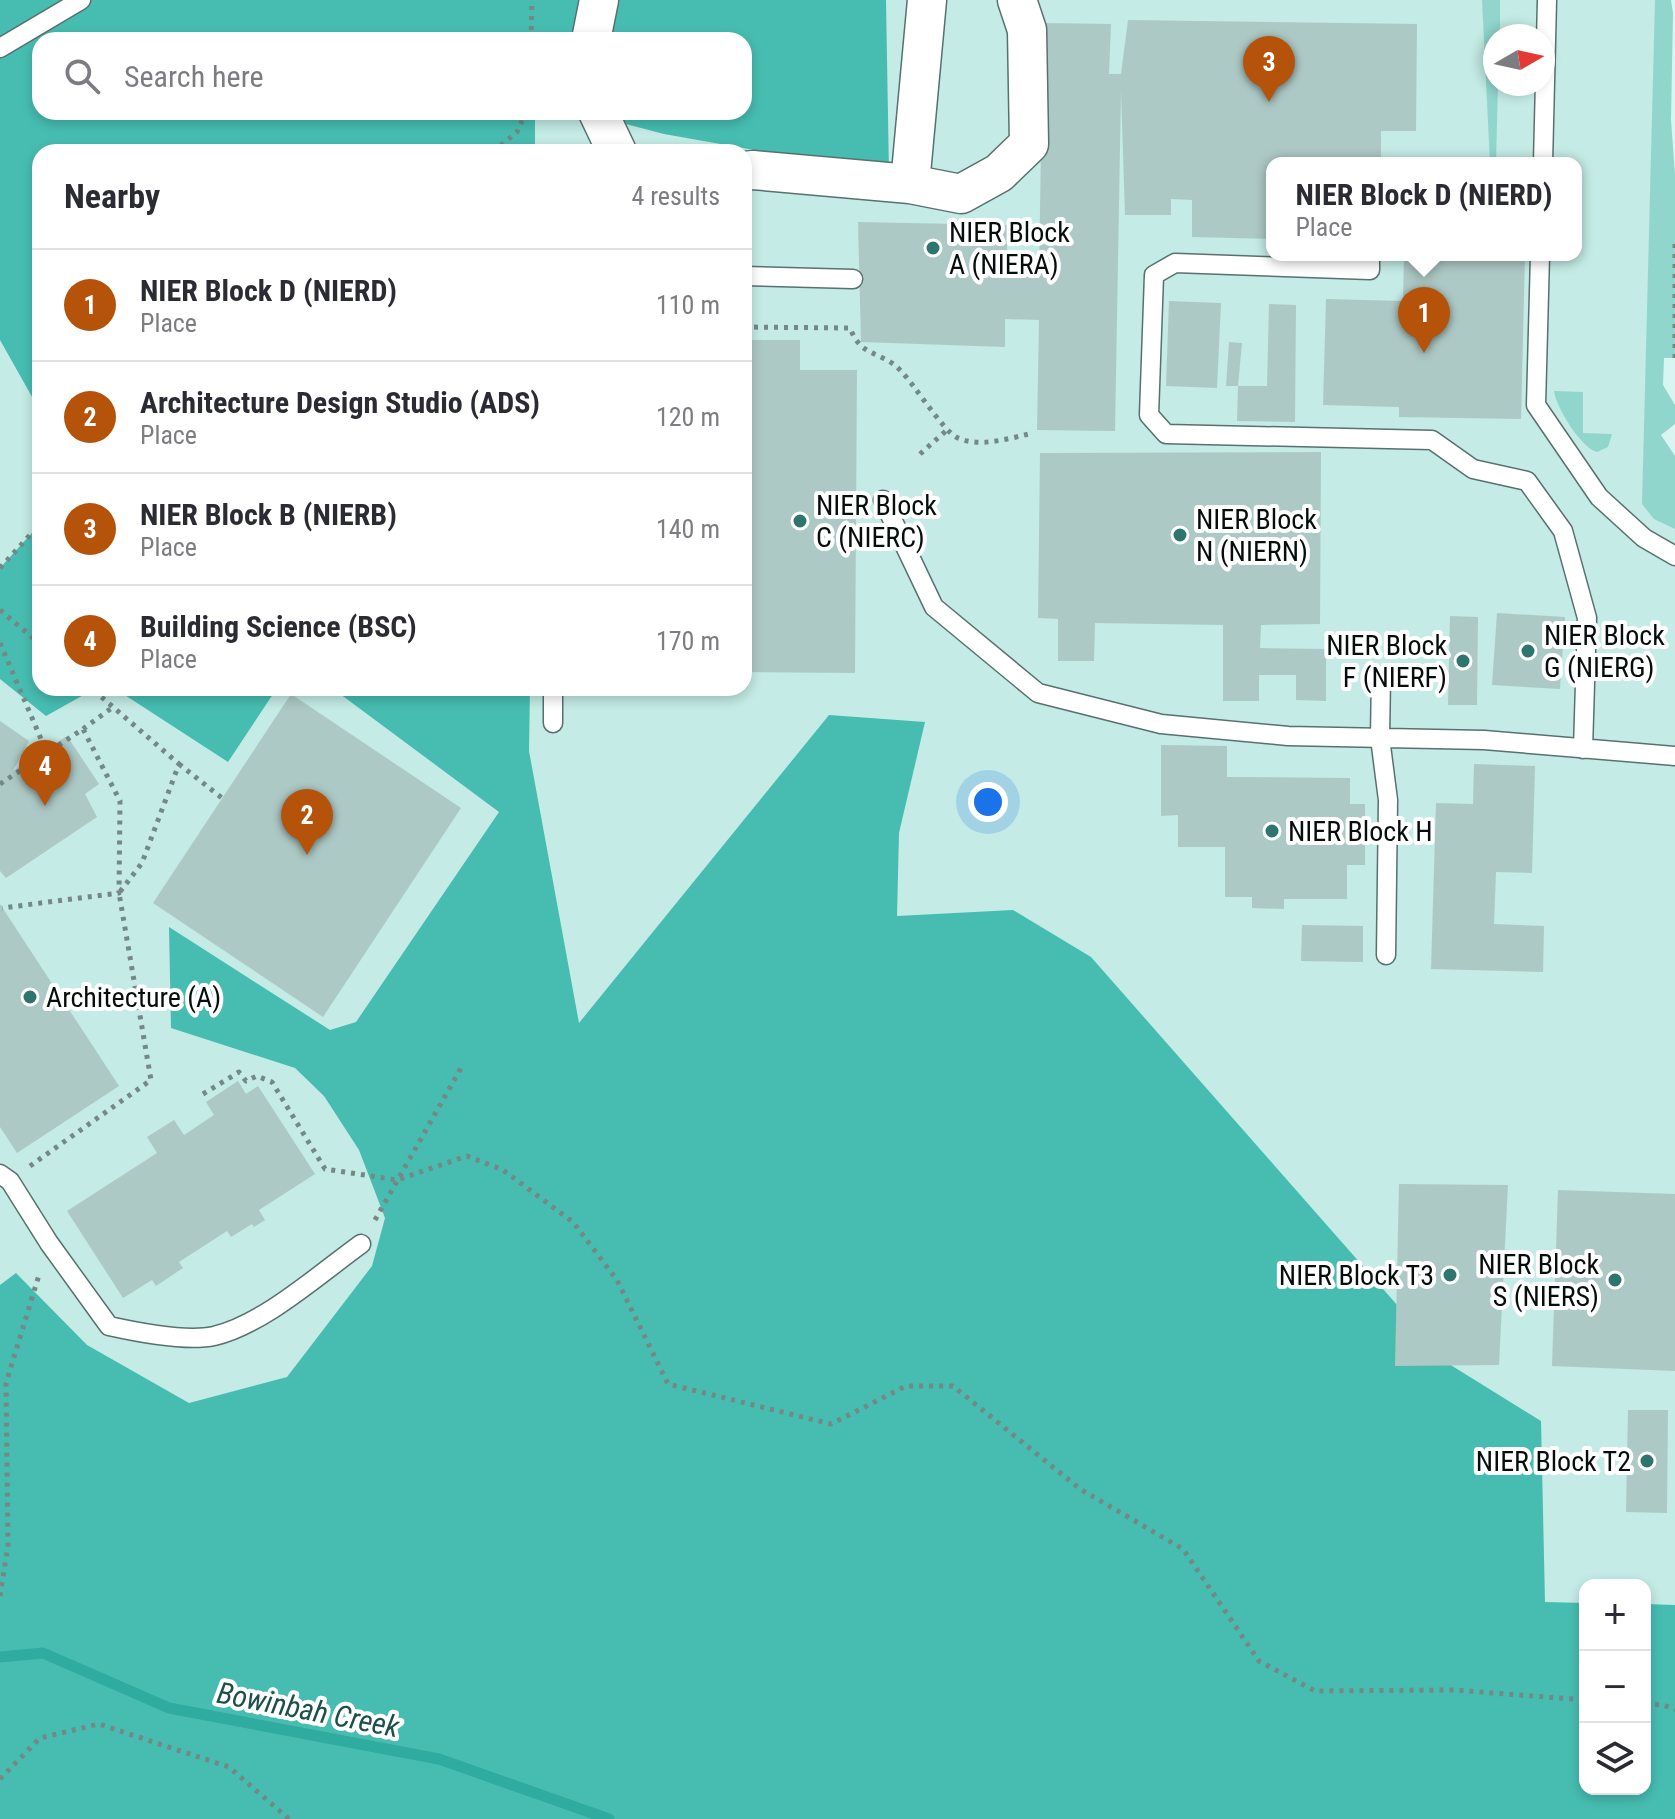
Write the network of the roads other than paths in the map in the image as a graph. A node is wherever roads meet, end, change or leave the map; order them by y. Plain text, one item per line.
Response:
1 (81, 0) edge
2 (599, 0) edge
3 (927, 0) edge
4 (1017, 0) edge
5 (1547, 0) edge
6 (593, 32) edge
7 (0, 48) edge
8 (602, 120) edge
9 (613, 144) edge
10 (1543, 157) edge
11 (752, 170) edge
12 (910, 184) junction
13 (1370, 261) edge
14 (1540, 261) edge
15 (752, 276) edge
16 (853, 279) dead end
17 (883, 500) dead end
18 (1675, 556) edge
19 (1381, 676) dead end
20 (553, 696) edge
21 (553, 723) dead end
22 (1380, 738) junction
23 (1583, 749) junction
24 (1675, 756) edge
25 (1386, 955) dead end
26 (5, 1177) edge
27 (361, 1244) road end

1 - 7 lane
2 - 6 street
3 - 12 street
4 - 12 street
5 - 10 lane
8 - 9 street
11 - 12 street
13 - 23 lane
14 - 18 lane
15 - 16 lane
17 - 22 lane
19 - 22 lane
20 - 21 lane
22 - 23 lane
22 - 25 lane
23 - 24 lane
26 - 27 lane

